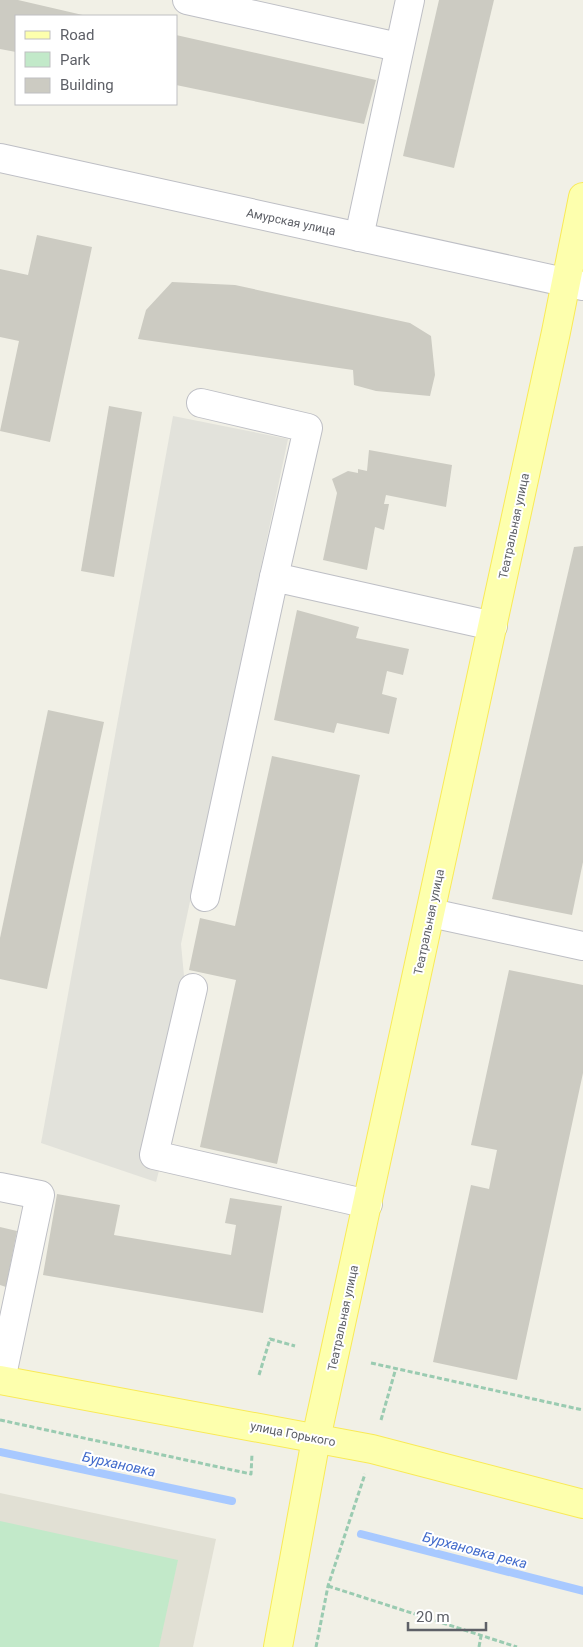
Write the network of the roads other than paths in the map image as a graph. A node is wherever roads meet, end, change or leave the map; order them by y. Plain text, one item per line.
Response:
1 (187, 0) edge
2 (410, 0) edge
3 (398, 47) junction
4 (0, 158) edge
5 (583, 197) edge
6 (359, 237) junction
7 (575, 284) edge
8 (201, 403) dead end
9 (274, 578) junction
10 (493, 626) junction
11 (205, 897) dead end
12 (431, 913) junction
13 (583, 946) edge
14 (193, 988) dead end
15 (0, 1187) edge
16 (368, 1204) junction
17 (1, 1380) edge
18 (316, 1438) junction
19 (583, 1504) edge
20 (278, 1647) edge

1 - 3 street
2 - 3 street
3 - 6 street
4 - 6 street, Амурская улица
5 - 7 main road, Театральная улица
6 - 7 street, Амурская улица
7 - 10 main road, Театральная улица
8 - 9 street
9 - 10 street
9 - 11 street
10 - 12 main road, Театральная улица
12 - 13 street
12 - 16 main road, Театральная улица
14 - 16 street
15 - 17 street
16 - 18 main road, Театральная улица
17 - 18 main road, улица Горького
18 - 19 main road, улица Горького
18 - 20 main road, Театральная улица

